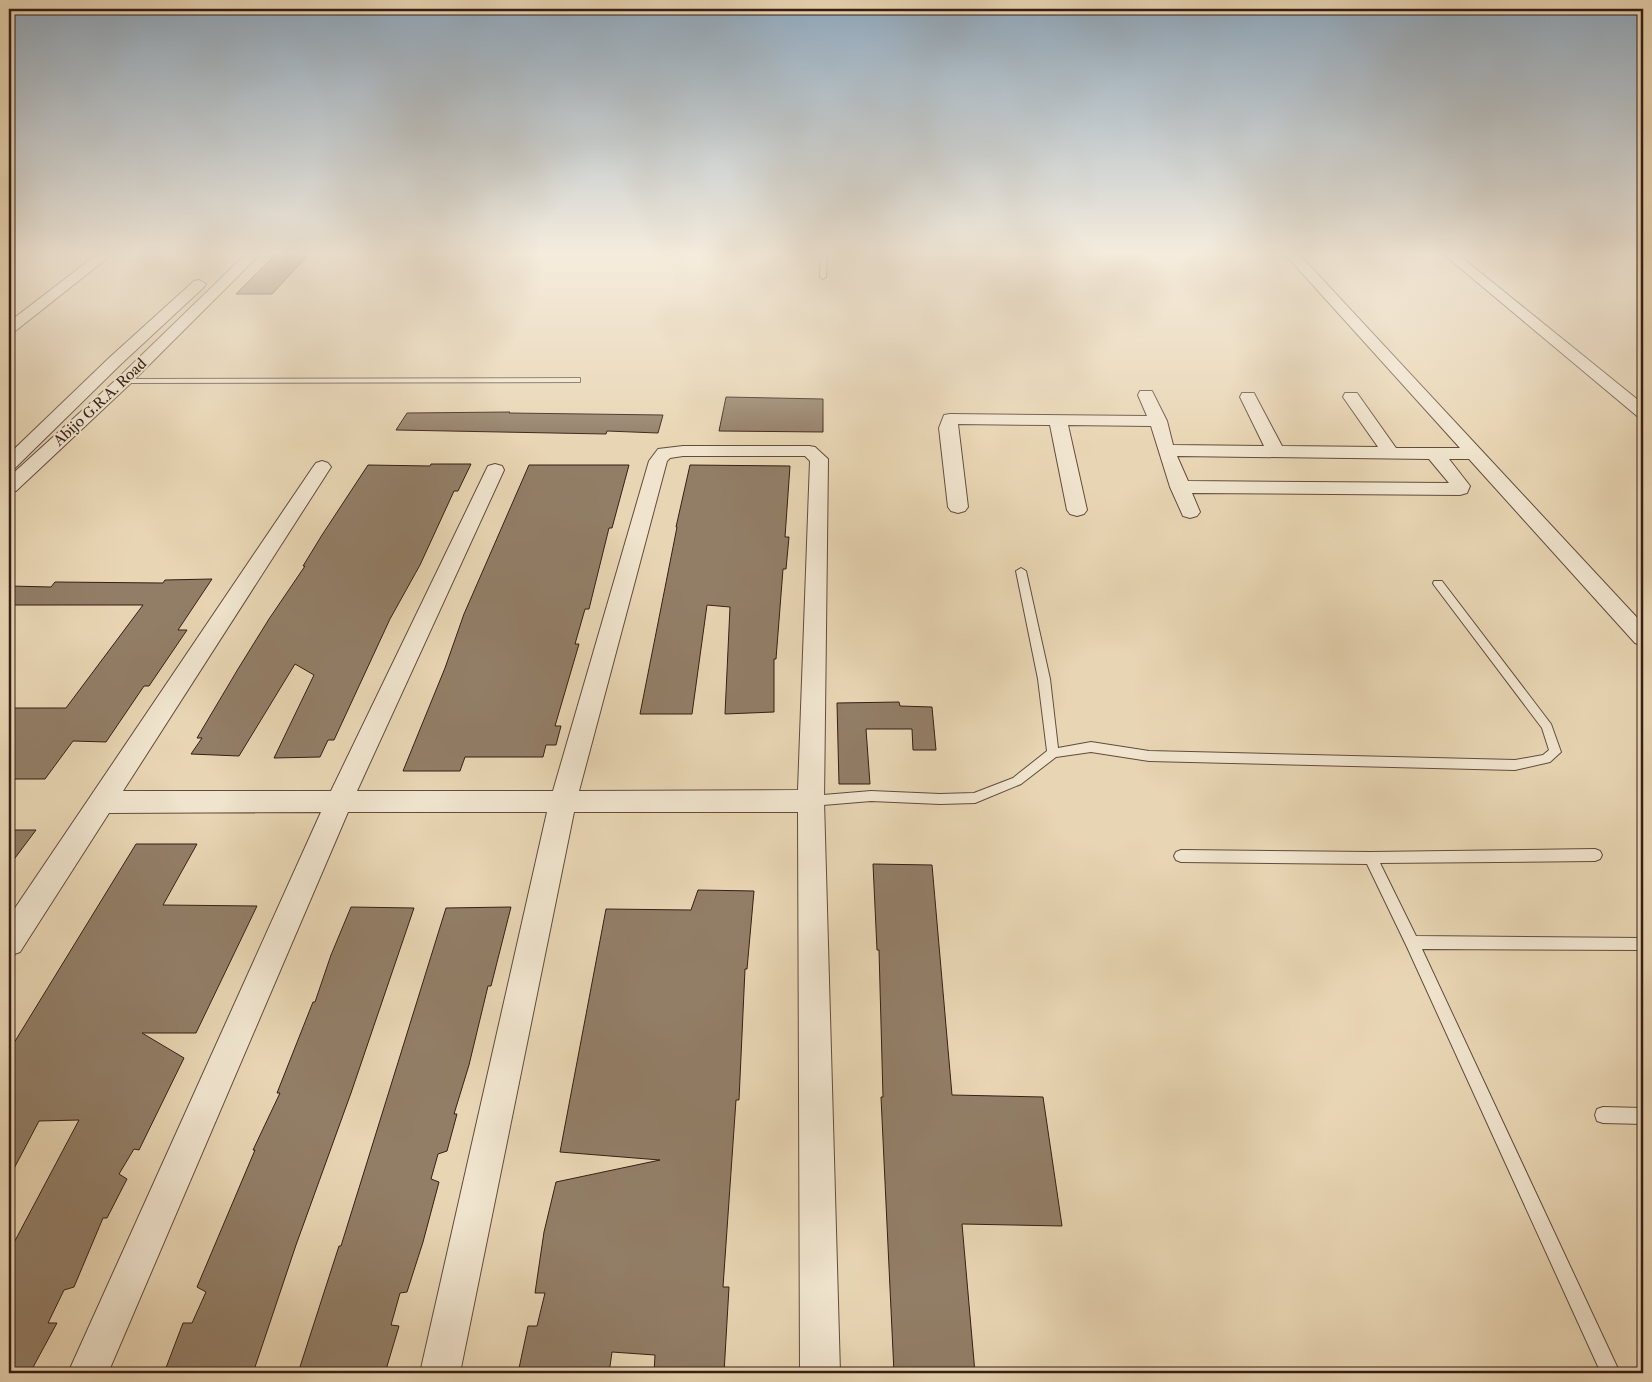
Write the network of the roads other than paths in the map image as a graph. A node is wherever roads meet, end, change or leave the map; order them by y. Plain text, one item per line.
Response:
1 (26, 316) edge
2 (163, 316) edge
3 (190, 316) edge
4 (1349, 316) edge
5 (1526, 316) edge
6 (9, 330) edge
7 (577, 380) dead end
8 (124, 381) junction
9 (1146, 395) dead end
10 (1248, 397) dead end
11 (1351, 397) dead end
12 (1643, 412) edge
13 (1058, 420) junction
14 (1158, 421) junction
15 (1166, 450) junction
16 (1276, 451) junction
17 (1391, 453) junction
18 (1435, 454) junction
19 (1474, 454) junction
20 (9, 464) edge
21 (322, 467) dead end
22 (495, 470) dead end
23 (9, 487) edge
24 (1179, 487) junction
25 (958, 507) dead end
26 (1077, 510) dead end
27 (1190, 512) dead end
28 (1021, 571) dead end
29 (1438, 583) dead end
30 (1643, 638) edge
31 (1053, 753) junction
32 (563, 801) junction
33 (811, 801) junction
34 (100, 802) junction
35 (339, 802) junction
36 (1595, 855) dead end
37 (1182, 856) dead end
38 (1371, 858) junction
39 (9, 942) edge
40 (1412, 942) junction
41 (1643, 944) edge
42 (1603, 1115) dead end
43 (1643, 1116) edge
44 (88, 1373) edge
45 (440, 1373) edge
46 (820, 1373) edge
47 (1611, 1373) edge

1 - 6 street
2 - 20 street, Abijo G.R.A. Road
3 - 8 street, Abijo G.R.A. Road
4 - 19 street
5 - 12 street
7 - 8 lane
8 - 23 street, Abijo G.R.A. Road
9 - 14 street
10 - 16 street
11 - 17 street
13 - 14 street
13 - 25 street
13 - 26 street
14 - 15 street
15 - 16 street
15 - 24 street
16 - 17 street
17 - 18 street
18 - 19 street
18 - 24 street
19 - 30 street
21 - 34 street
22 - 35 street
24 - 27 street
28 - 31 lane
29 - 31 lane
31 - 33 lane
32 - 33 street
32 - 33 street
32 - 35 street
32 - 45 street
33 - 46 street
34 - 35 street
34 - 39 street
35 - 44 street
36 - 38 lane
37 - 38 lane
38 - 40 lane
40 - 41 lane
40 - 47 lane
42 - 43 lane

